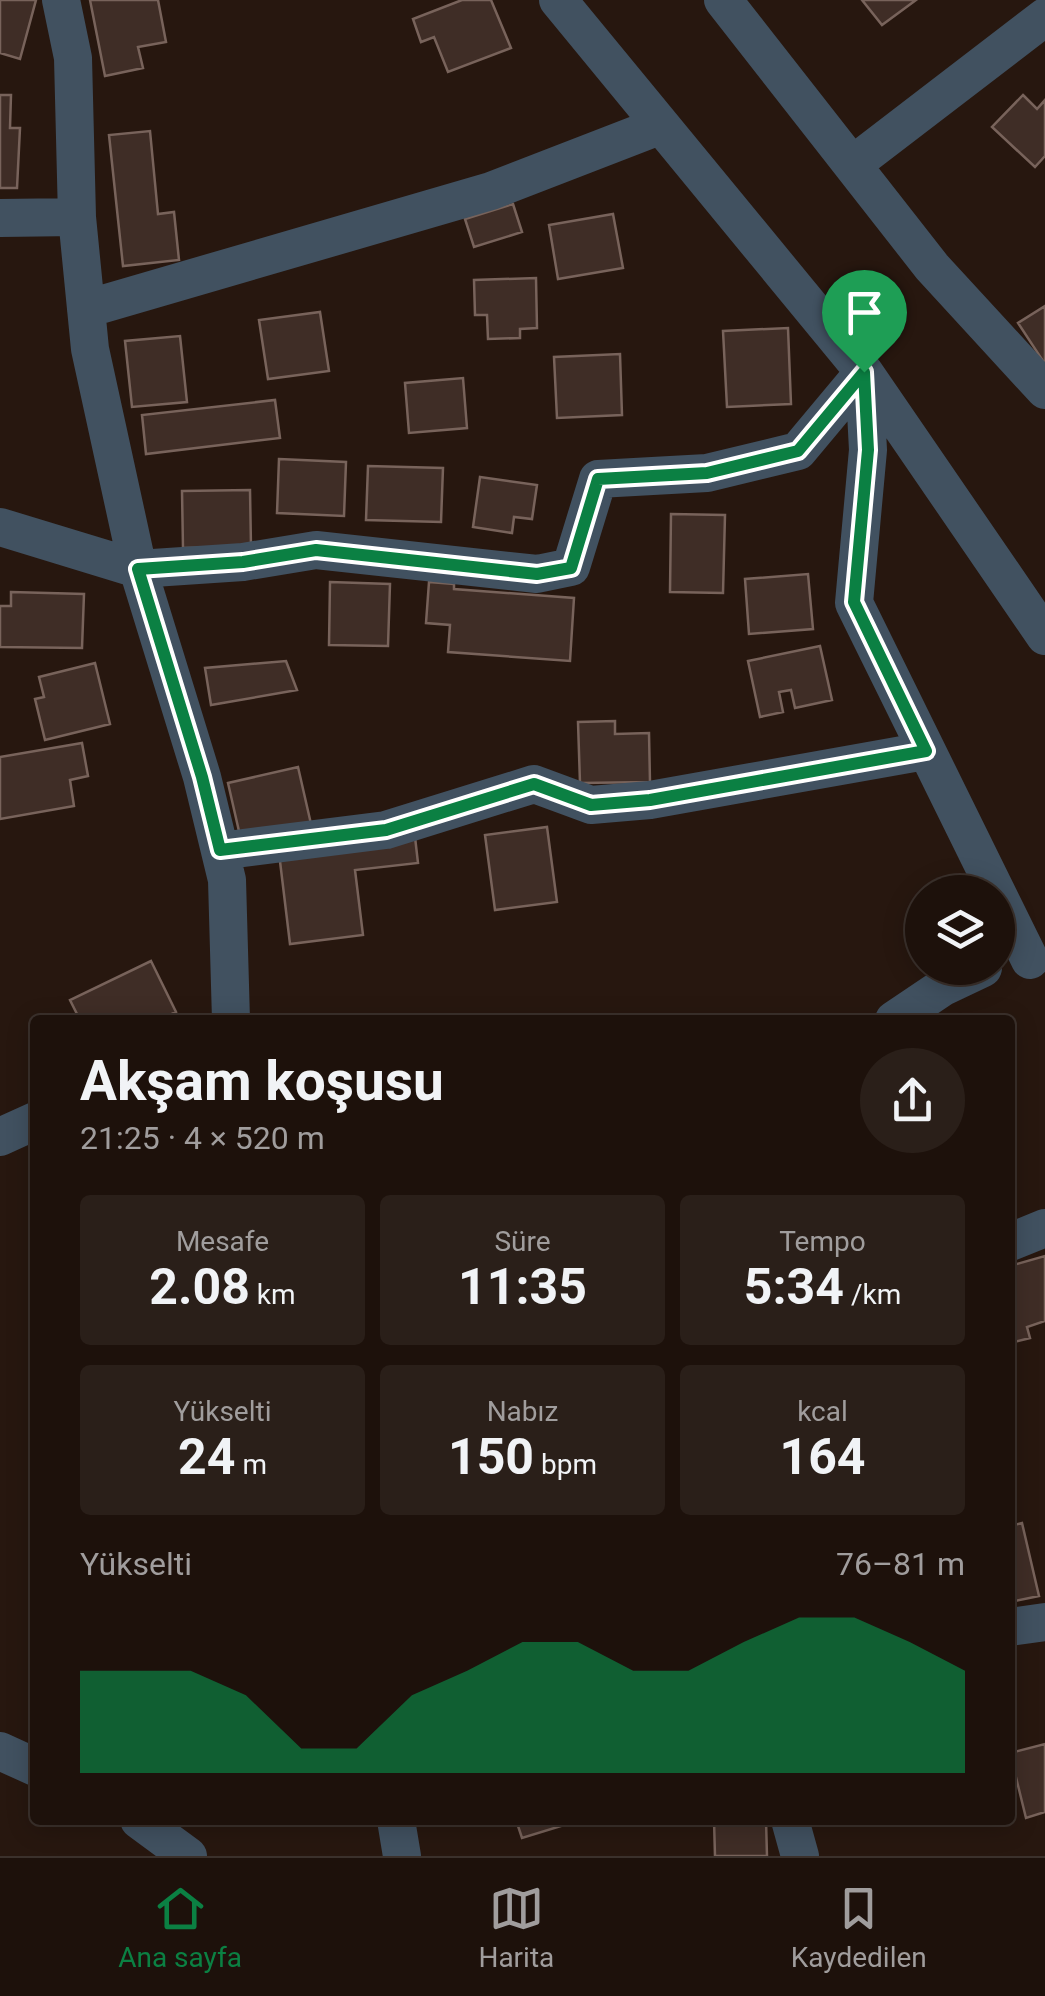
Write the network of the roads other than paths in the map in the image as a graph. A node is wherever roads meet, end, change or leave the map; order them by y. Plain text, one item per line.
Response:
1 (61, 0) edge
2 (558, 0) edge
3 (723, 0) edge
4 (1045, 17) edge
5 (660, 126) junction
6 (852, 165) junction
7 (77, 217) junction
8 (0, 218) edge
9 (86, 309) junction
10 (864, 372) junction
11 (1045, 390) edge
12 (0, 527) edge
13 (138, 569) junction
14 (1045, 636) edge
15 (926, 751) junction
16 (220, 850) junction
17 (1024, 962) edge
18 (944, 985) edge
19 (231, 1015) edge
20 (901, 1015) edge
21 (30, 1124) edge
22 (0, 1137) edge
23 (1045, 1228) edge
24 (1015, 1240) edge
25 (1045, 1622) edge
26 (1015, 1627) edge
27 (0, 1751) edge
28 (30, 1765) edge
29 (146, 1825) edge
30 (397, 1825) edge
31 (791, 1825) edge
32 (188, 1856) edge
33 (402, 1856) edge
34 (800, 1856) edge

1 - 7 street
2 - 5 street
3 - 6 street
4 - 6 street
5 - 9 street
5 - 10 street
6 - 11 street
7 - 8 street
7 - 9 street
9 - 13 street
10 - 13 street
10 - 14 street
10 - 15 street
12 - 13 street
13 - 16 street
15 - 16 street
15 - 17 street
16 - 19 street
18 - 20 street
21 - 22 street
23 - 24 street
25 - 26 street
27 - 28 street
29 - 32 street
30 - 33 street
31 - 34 street

